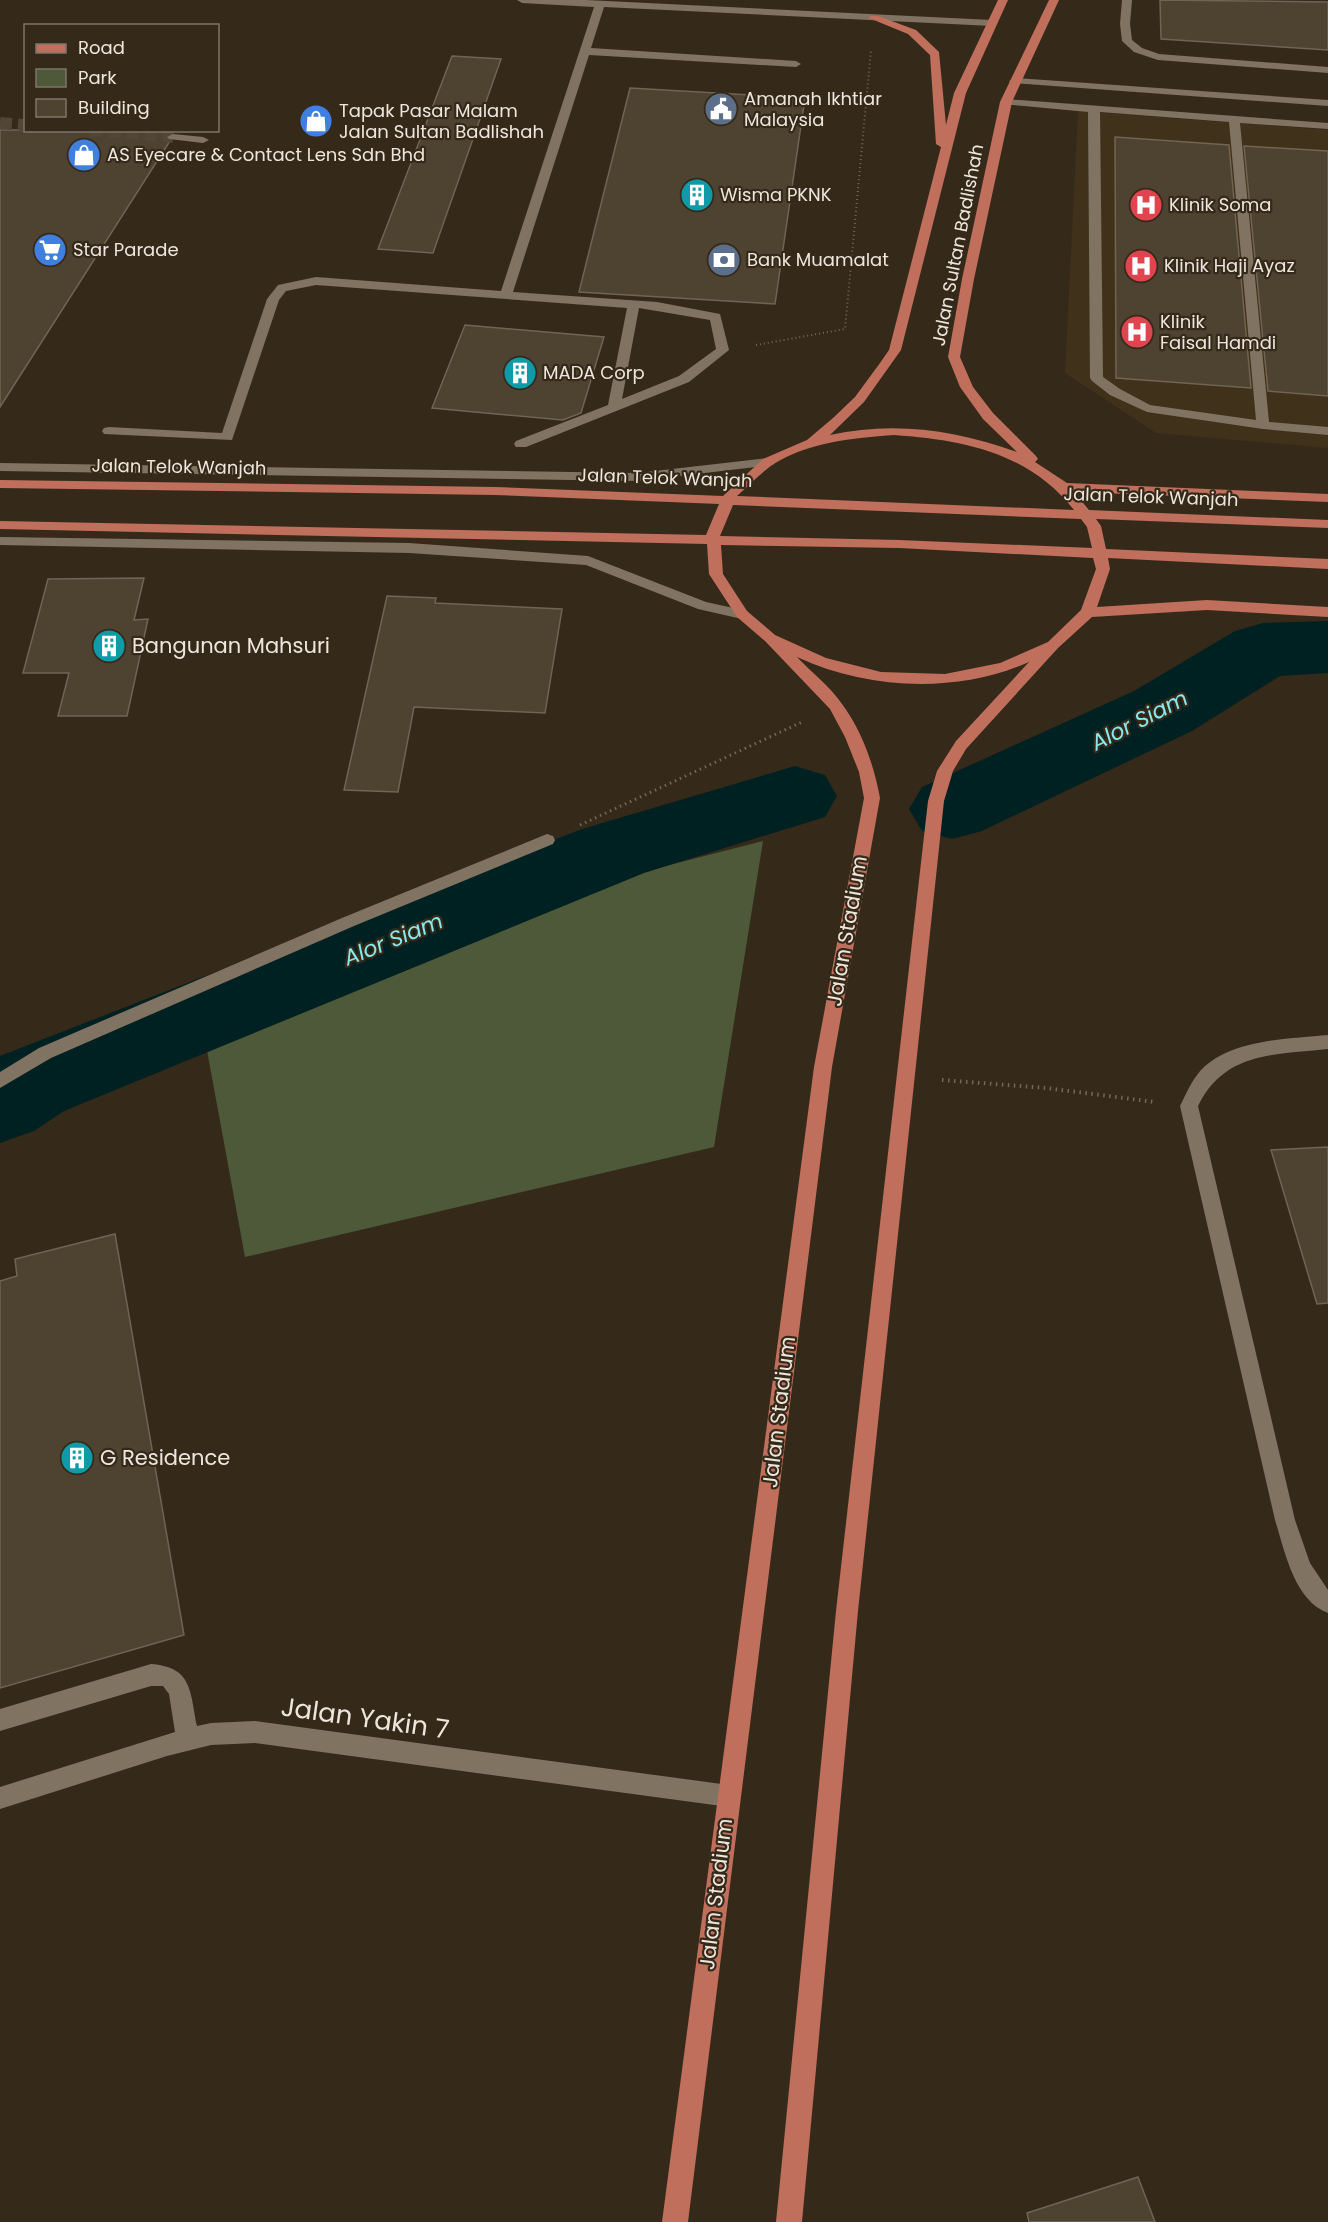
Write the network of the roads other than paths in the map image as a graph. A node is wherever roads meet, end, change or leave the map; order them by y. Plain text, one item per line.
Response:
1 (522, 0) edge
2 (1003, 0) edge
3 (1053, 0) edge
4 (1127, 0) edge
5 (600, 4) junction
6 (874, 18) junction
7 (993, 23) junction
8 (584, 51) junction
9 (796, 64) dead end
10 (1328, 70) edge
11 (1015, 81) junction
12 (1006, 102) junction
13 (1328, 103) edge
14 (1094, 109) junction
15 (1234, 119) junction
16 (1328, 126) edge
17 (173, 137) tunnel mouth
18 (203, 140) dead end
19 (943, 161) junction
20 (506, 294) junction
21 (634, 304) junction
22 (614, 407) junction
23 (1263, 425) junction
24 (109, 430) dead end
25 (1328, 431) edge
26 (521, 444) dead end
27 (774, 459) junction
28 (0, 467) edge
29 (1047, 474) junction
30 (0, 484) edge
31 (1063, 487) junction
32 (1328, 498) edge
33 (1328, 524) edge
34 (0, 525) edge
35 (0, 541) edge
36 (1328, 564) edge
37 (1088, 612) junction
38 (1328, 612) edge
39 (742, 614) junction
40 (770, 638) junction
41 (1053, 645) junction
42 (547, 840) road end
43 (1328, 1042) edge
44 (0, 1081) edge
45 (1328, 1603) edge
46 (0, 1720) edge
47 (188, 1740) junction
48 (729, 1796) junction
49 (0, 1798) edge
50 (675, 2222) edge
51 (789, 2222) edge

1 - 5 street
2 - 7 main road, Jalan Sultan Badlishah
3 - 11 main road, Jalan Sultan Badlishah
4 - 10 street
5 - 6 street
5 - 8 street
6 - 7 street
6 - 19 main road
7 - 19 main road, Jalan Sultan Badlishah
8 - 9 street
8 - 20 street
11 - 12 main road, Jalan Sultan Badlishah
11 - 13 street
12 - 14 street
12 - 29 main road, Jalan Sultan Badlishah
14 - 15 street
14 - 23 street
15 - 16 street
15 - 23 street
17 - 18 street
19 - 27 main road, Jalan Sultan Badlishah
20 - 21 street
20 - 24 street
21 - 22 street
21 - 22 street
22 - 26 street
23 - 25 street
27 - 28 street
27 - 29 main road
27 - 39 main road
29 - 31 main road
30 - 33 main road, Jalan Telok Wanjah
31 - 32 main road
31 - 37 main road
34 - 36 main road
35 - 39 street
37 - 38 main road
37 - 41 main road
39 - 40 main road
40 - 41 main road
40 - 48 main road, Jalan Stadium
41 - 51 main road
42 - 44 street
43 - 45 street
46 - 47 street
47 - 48 street, Jalan Yakin 7
47 - 49 street, Jalan Yakin 7
48 - 50 main road, Jalan Stadium

